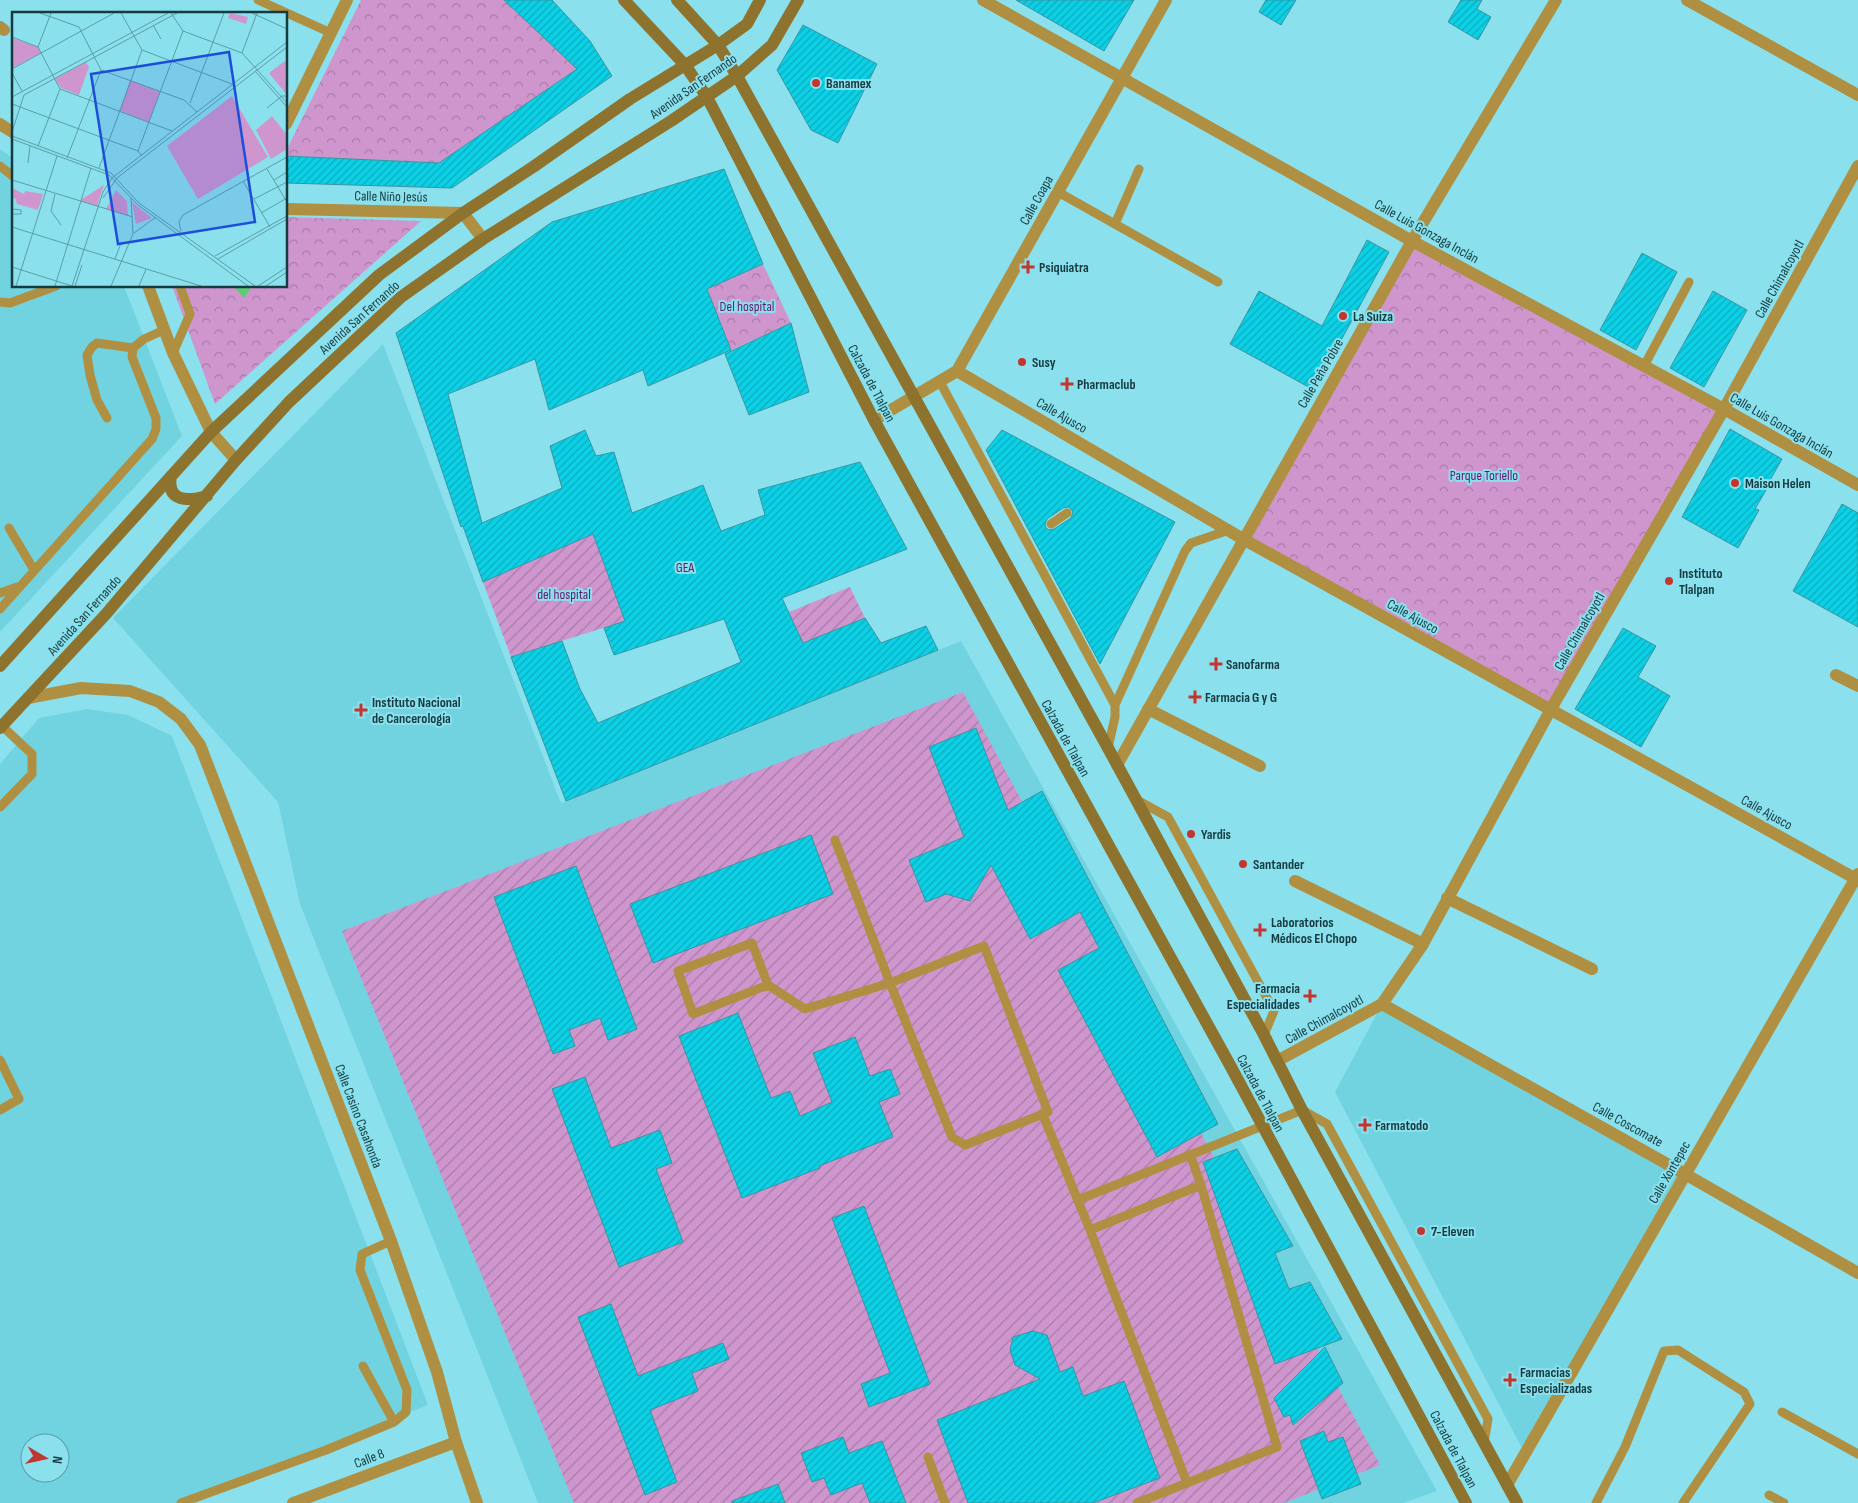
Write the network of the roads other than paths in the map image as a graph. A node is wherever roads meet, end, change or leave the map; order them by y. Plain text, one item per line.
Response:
1 (258, 0) edge
2 (347, 0) edge
3 (624, 0) edge
4 (677, 0) edge
5 (760, 0) edge
6 (798, 0) edge
7 (983, 0) edge
8 (1166, 0) edge
9 (1556, 0) edge
10 (1687, 0) edge
11 (285, 12) edge
12 (288, 14) edge
13 (331, 33) junction
14 (718, 45) junction
15 (686, 65) junction
16 (737, 76) junction
17 (1122, 78) junction
18 (1858, 95) edge
19 (707, 97) junction
20 (288, 120) edge
21 (0, 124) edge
22 (12, 132) edge
23 (0, 166) edge
24 (1858, 166) edge
25 (1139, 169) dead end
26 (12, 175) edge
27 (1058, 192) junction
28 (288, 209) edge
29 (463, 213) junction
30 (1115, 224) junction
31 (482, 239) junction
32 (1412, 241) junction
33 (1218, 282) dead end
34 (1690, 282) dead end
35 (51, 288) edge
36 (149, 288) edge
37 (181, 288) edge
38 (0, 302) edge
39 (164, 330) junction
40 (133, 348) junction
41 (173, 353) junction
42 (1644, 366) junction
43 (958, 371) junction
44 (940, 382) junction
45 (914, 397) junction
46 (1724, 409) junction
47 (107, 418) dead end
48 (874, 420) junction
49 (211, 432) junction
50 (236, 460) junction
51 (171, 476) junction
52 (1858, 485) edge
53 (207, 496) junction
54 (1067, 513) dead end
55 (1051, 524) dead end
56 (9, 528) dead end
57 (1229, 530) junction
58 (1244, 539) junction
59 (34, 570) junction
60 (22, 584) junction
61 (0, 593) edge
62 (0, 609) edge
63 (0, 666) edge
64 (1836, 675) dead end
65 (1858, 686) edge
66 (28, 698) junction
67 (1115, 705) junction
68 (1148, 709) junction
69 (1551, 709) junction
70 (1, 727) edge
71 (1108, 748) junction
72 (1117, 765) junction
73 (1260, 766) dead end
74 (1135, 800) junction
75 (0, 807) edge
76 (835, 840) dead end
77 (1857, 878) edge
78 (1295, 881) dead end
79 (1447, 898) junction
80 (1423, 944) junction
81 (1592, 969) dead end
82 (890, 983) junction
83 (768, 985) junction
84 (1382, 1004) junction
85 (1264, 1035) junction
86 (0, 1060) edge
87 (1277, 1061) junction
88 (0, 1110) edge
89 (1302, 1110) junction
90 (1043, 1115) junction
91 (1262, 1126) junction
92 (1190, 1154) junction
93 (1685, 1174) junction
94 (1201, 1185) junction
95 (1078, 1200) junction
96 (1090, 1230) junction
97 (391, 1241) junction
98 (1858, 1273) edge
99 (363, 1366) dead end
100 (1782, 1412) dead end
101 (394, 1422) junction
102 (456, 1442) junction
103 (1858, 1454) edge
104 (928, 1457) dead end
105 (1188, 1483) junction
106 (1507, 1485) junction
107 (1769, 1495) dead end
108 (181, 1503) edge
109 (293, 1503) edge
110 (477, 1503) edge
111 (945, 1503) edge
112 (1137, 1503) edge
113 (1466, 1503) edge
114 (1517, 1503) edge
115 (1596, 1503) edge
116 (1683, 1503) edge
117 (1784, 1503) edge

1 - 11 lane
2 - 13 street
3 - 15 main road, Calzada de Tlalpan
4 - 14 main road, Calzada de Tlalpan
5 - 14 main road, Avenida San Fernando
6 - 16 main road, Avenida San Fernando
7 - 17 street, Calle Luis Gonzaga Inclán
8 - 17 street, Calle Coapa
9 - 32 street, Calle Peña Pobre
10 - 18 street
12 - 13 lane
13 - 20 street
14 - 15 main road, Avenida San Fernando
14 - 16 main road, Calzada de Tlalpan
15 - 19 main road, Calzada de Tlalpan
15 - 29 main road, Avenida San Fernando
16 - 19 main road, Avenida San Fernando
16 - 45 main road, Calzada de Tlalpan
17 - 27 street, Calle Coapa
17 - 32 street, Calle Luis Gonzaga Inclán
19 - 31 main road, Avenida San Fernando
19 - 48 main road, Calzada de Tlalpan
21 - 22 street
23 - 26 lane
24 - 46 street, Calle Chimalcoyotl
25 - 30 lane
27 - 30 lane
27 - 43 street, Calle Coapa
28 - 29 street, Calle Niño Jesús
29 - 31 street
29 - 49 main road, Avenida San Fernando
30 - 33 lane
31 - 50 main road, Avenida San Fernando
32 - 42 street, Calle Luis Gonzaga Inclán
32 - 58 street, Calle Peña Pobre
34 - 42 lane
35 - 38 lane
36 - 39 street
37 - 41 lane
39 - 40 lane
39 - 41 street
40 - 47 lane
40 - 59 lane
41 - 49 street
42 - 46 street, Calle Luis Gonzaga Inclán
43 - 44 street, Calle Coapa
43 - 57 street, Calle Ajusco
44 - 45 street, Calle Coapa
44 - 67 lane
45 - 48 street, Calle Coapa
45 - 71 main road, Calzada de Tlalpan
46 - 52 street, Calle Luis Gonzaga Inclán
46 - 69 street, Calle Chimalcoyotl
48 - 91 main road, Calzada de Tlalpan
49 - 50 street
49 - 51 main road, Avenida San Fernando
50 - 53 main road, Avenida San Fernando
51 - 53 main road
51 - 63 main road, Avenida San Fernando
53 - 66 main road, Avenida San Fernando
54 - 55 lane
56 - 59 lane
57 - 58 street, Calle Ajusco
57 - 67 lane
58 - 68 street, Calle Peña Pobre
58 - 69 street, Calle Ajusco
59 - 60 lane
60 - 61 lane
60 - 62 lane
64 - 65 street
66 - 70 main road, Avenida San Fernando
66 - 97 street, Calle Casino Casahonda
67 - 71 lane
68 - 72 street, Calle Peña Pobre
68 - 73 street
69 - 77 street, Calle Ajusco
69 - 79 street, Calle Chimalcoyotl
70 - 75 lane
71 - 72 main road, Calzada de Tlalpan
72 - 74 main road, Calzada de Tlalpan
74 - 85 main road, Calzada de Tlalpan
74 - 85 lane
76 - 82 lane
77 - 93 street, Calle Xontepec
78 - 80 street
79 - 80 street, Calle Chimalcoyotl
79 - 81 street
80 - 84 street, Calle Chimalcoyotl
82 - 83 lane
82 - 90 lane
82 - 90 lane
83 - 83 lane
84 - 87 street, Calle Chimalcoyotl
84 - 93 street, Calle Coscomate
85 - 87 main road, Calzada de Tlalpan
86 - 88 lane
87 - 89 main road, Calzada de Tlalpan
89 - 91 lane
89 - 106 main road, Calzada de Tlalpan
90 - 95 lane
91 - 92 lane
91 - 113 main road, Calzada de Tlalpan
92 - 94 lane
92 - 95 lane
93 - 98 street, Calle Coscomate
93 - 106 street, Calle Xontepec
94 - 96 lane
94 - 105 lane
95 - 96 lane
96 - 105 lane
97 - 101 lane
97 - 102 street, Calle Casino Casahonda
99 - 101 lane
100 - 103 lane
101 - 108 lane
102 - 109 street, Calle 8
102 - 110 street, Calle Casino Casahonda
104 - 111 lane
105 - 112 lane
106 - 114 main road, Calzada de Tlalpan
107 - 117 lane
115 - 116 lane

